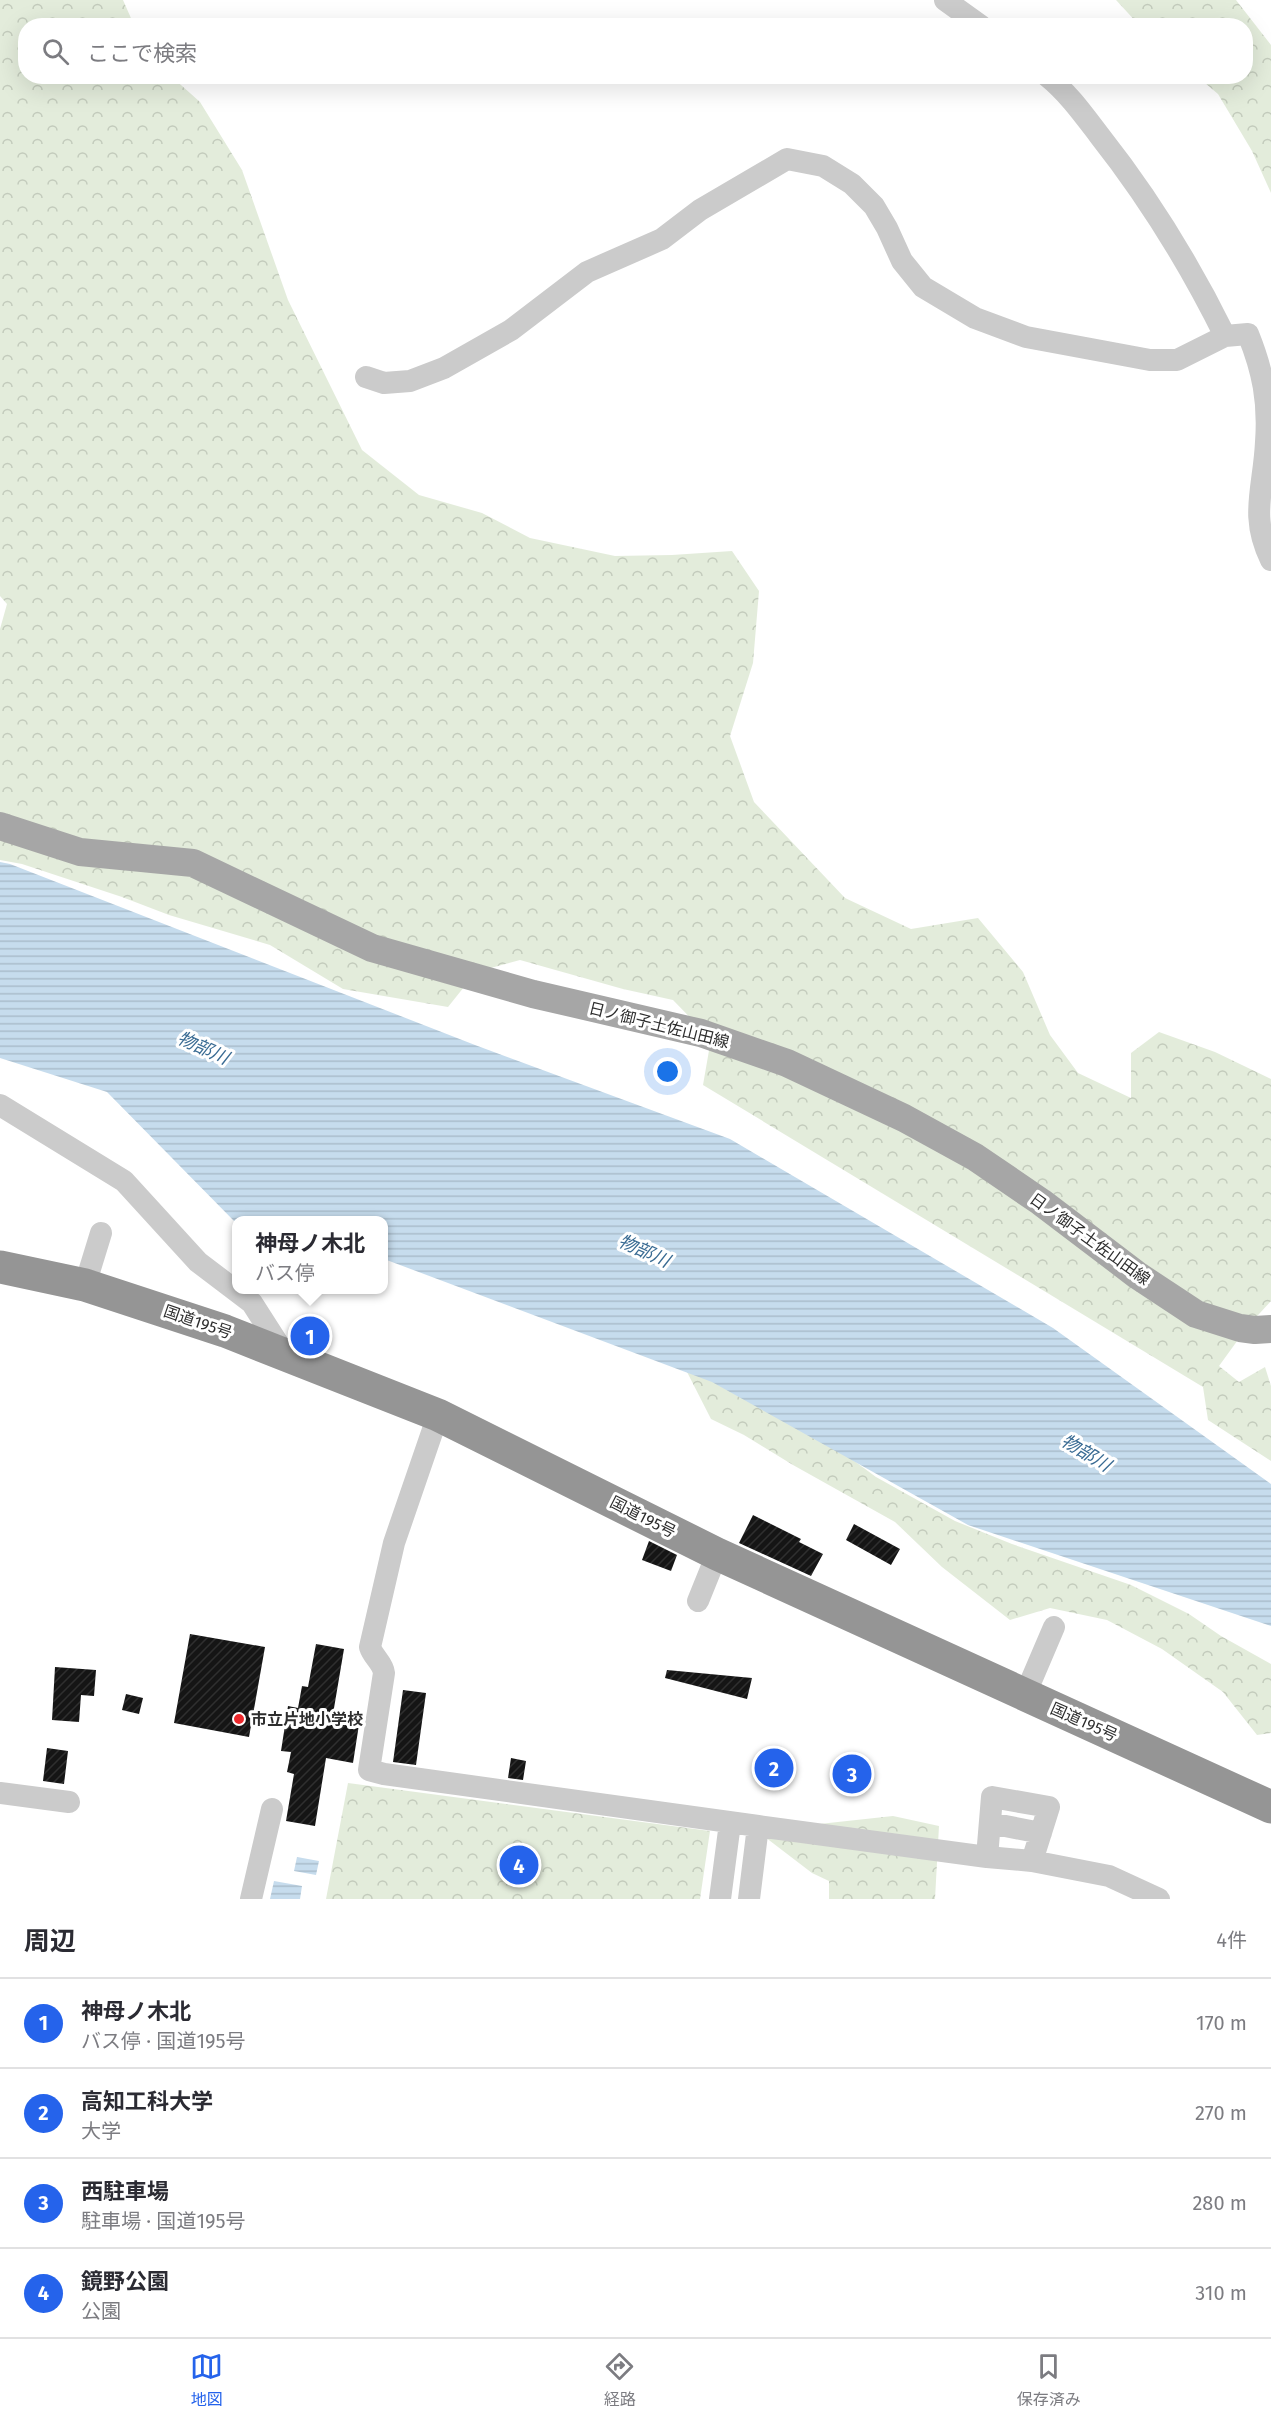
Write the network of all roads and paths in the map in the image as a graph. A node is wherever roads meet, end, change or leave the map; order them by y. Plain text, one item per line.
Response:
1 (945, 0) edge
2 (970, 18) edge
3 (1056, 84) edge
4 (1225, 336) junction
5 (366, 377) dead end
6 (1271, 560) edge
7 (0, 826) edge
8 (0, 1105) edge
9 (101, 1233) dead end
10 (0, 1268) edge
11 (85, 1285) junction
12 (232, 1288) edge
13 (240, 1294) edge
14 (1266, 1324) edge
15 (284, 1353) junction
16 (438, 1415) junction
17 (717, 1554) junction
18 (698, 1601) dead end
19 (1054, 1627) dead end
20 (1025, 1695) junction
21 (0, 1792) edge
22 (69, 1802) dead end
23 (1271, 1807) edge
24 (272, 1809) dead end
25 (730, 1822) junction
26 (758, 1826) junction
27 (987, 1857) junction
28 (1032, 1861) junction
29 (251, 1899) edge
30 (720, 1899) edge
31 (749, 1899) edge
32 (1159, 1899) edge

1 - 2 street
3 - 4 street
4 - 5 street
4 - 6 street
7 - 14 main road, 日ノ御子土佐山田線
8 - 12 street
9 - 11 street
10 - 11 highway, 国道195号
11 - 15 highway, 国道195号
13 - 15 street
15 - 16 highway, 国道195号
16 - 17 highway, 国道195号
16 - 25 street
17 - 18 street
17 - 20 highway, 国道195号
19 - 20 street
20 - 23 highway, 国道195号
21 - 22 street
24 - 29 street
25 - 26 street
25 - 30 street
26 - 27 street
26 - 31 street
27 - 28 street
27 - 28 street
28 - 32 street

